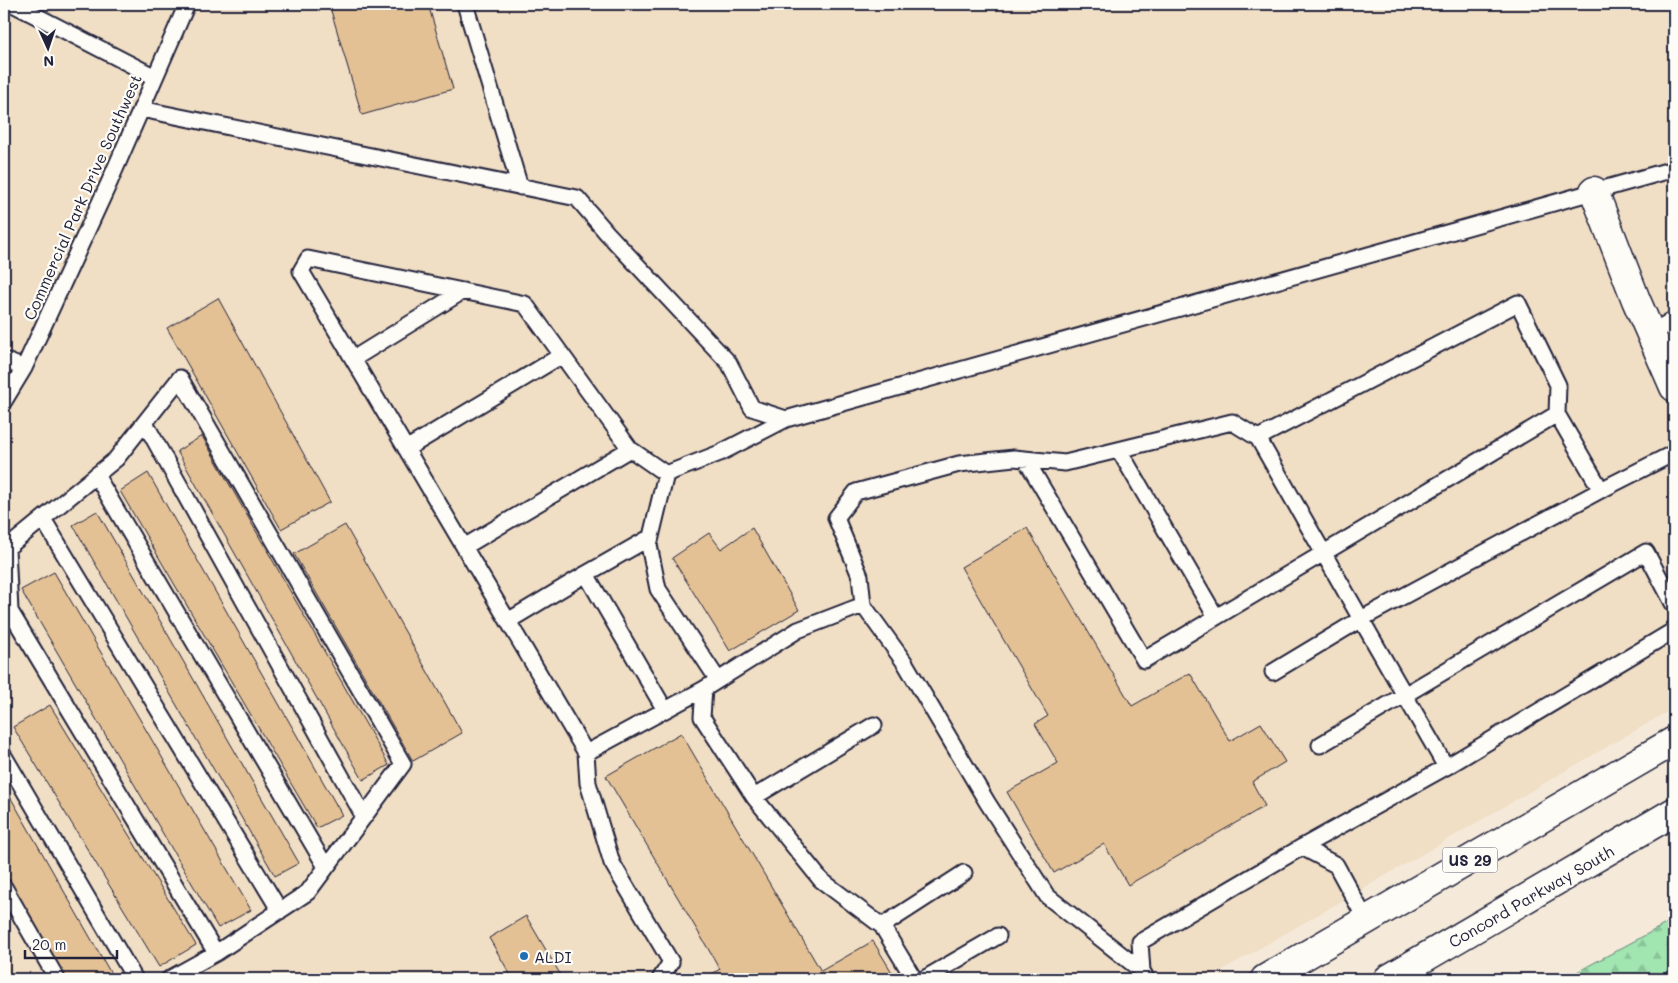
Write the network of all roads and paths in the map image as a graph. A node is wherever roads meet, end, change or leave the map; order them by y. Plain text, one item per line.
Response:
1 (13, 4) edge
2 (186, 4) edge
3 (465, 4) edge
4 (155, 77) junction
5 (141, 109) junction
6 (1674, 169) edge
7 (520, 187) junction
8 (1594, 191) junction
9 (463, 291) junction
10 (1674, 319) edge
11 (1651, 333) junction
12 (562, 355) junction
13 (4, 360) edge
14 (353, 360) junction
15 (24, 368) junction
16 (1674, 387) edge
17 (4, 401) edge
18 (1557, 414) junction
19 (786, 418) junction
20 (145, 423) junction
21 (1258, 438) junction
22 (406, 449) junction
23 (630, 449) junction
24 (1119, 450) junction
25 (1674, 453) edge
26 (1026, 460) junction
27 (666, 474) junction
28 (96, 475) junction
29 (1601, 490) junction
30 (43, 519) junction
31 (651, 538) junction
32 (464, 547) junction
33 (1323, 554) junction
34 (586, 574) junction
35 (863, 605) junction
36 (1674, 605) edge
37 (1216, 617) junction
38 (1361, 619) junction
39 (508, 620) junction
40 (1674, 628) edge
41 (1273, 672) dead end
42 (718, 680) junction
43 (704, 689) junction
44 (1405, 695) junction
45 (665, 710) junction
46 (874, 726) dead end
47 (1674, 741) edge
48 (1320, 745) dead end
49 (586, 753) junction
50 (4, 756) edge
51 (1446, 766) junction
52 (754, 797) junction
53 (1674, 812) edge
54 (364, 816) junction
55 (1302, 847) junction
56 (326, 867) junction
57 (964, 873) dead end
58 (4, 887) edge
59 (280, 911) junction
60 (1366, 920) junction
61 (882, 926) junction
62 (998, 936) dead end
63 (216, 953) junction
64 (1145, 975) edge
65 (57, 979) edge
66 (135, 979) edge
67 (169, 979) edge
68 (660, 979) edge
69 (914, 979) edge
70 (924, 979) edge
71 (1265, 979) edge
72 (1388, 979) edge

1 - 4 lane
2 - 4 lane, Commercial Park Drive Southwest
3 - 7 lane
4 - 5 lane, Commercial Park Drive Southwest
5 - 7 lane
5 - 15 lane, Commercial Park Drive Southwest
6 - 8 lane
7 - 19 lane
8 - 11 main road
8 - 19 lane
9 - 12 lane
9 - 14 lane
9 - 14 lane
10 - 11 lane
11 - 16 main road
12 - 22 lane
12 - 23 lane
13 - 15 lane
14 - 22 lane
15 - 17 lane, Commercial Park Drive Southwest
18 - 21 lane
18 - 29 lane
18 - 33 lane
19 - 27 lane
20 - 28 lane
20 - 54 lane
20 - 54 lane
21 - 24 lane
21 - 33 lane
22 - 32 lane
23 - 27 lane
23 - 32 lane
24 - 26 lane
24 - 37 lane
25 - 29 lane
26 - 35 lane
26 - 37 lane
27 - 31 lane
28 - 30 lane
28 - 56 lane
29 - 38 lane
30 - 59 lane
30 - 63 lane
31 - 34 lane
31 - 42 lane
32 - 39 lane
33 - 37 lane
33 - 38 lane
34 - 39 lane
34 - 45 lane
35 - 42 lane
35 - 64 lane
36 - 44 lane
38 - 41 lane
38 - 44 lane
39 - 49 lane
40 - 51 lane
42 - 43 lane
43 - 45 lane
43 - 52 lane
44 - 48 lane
44 - 51 lane
45 - 49 lane
46 - 52 lane
47 - 60 main road, US 29
49 - 68 lane
50 - 66 lane
51 - 55 lane
52 - 61 lane
53 - 72 main road, Concord Parkway South
54 - 56 lane
55 - 60 lane
55 - 64 lane
56 - 59 lane
57 - 61 lane
58 - 65 lane
59 - 63 lane
60 - 71 main road, US 29
61 - 69 lane
62 - 70 lane
63 - 67 lane

